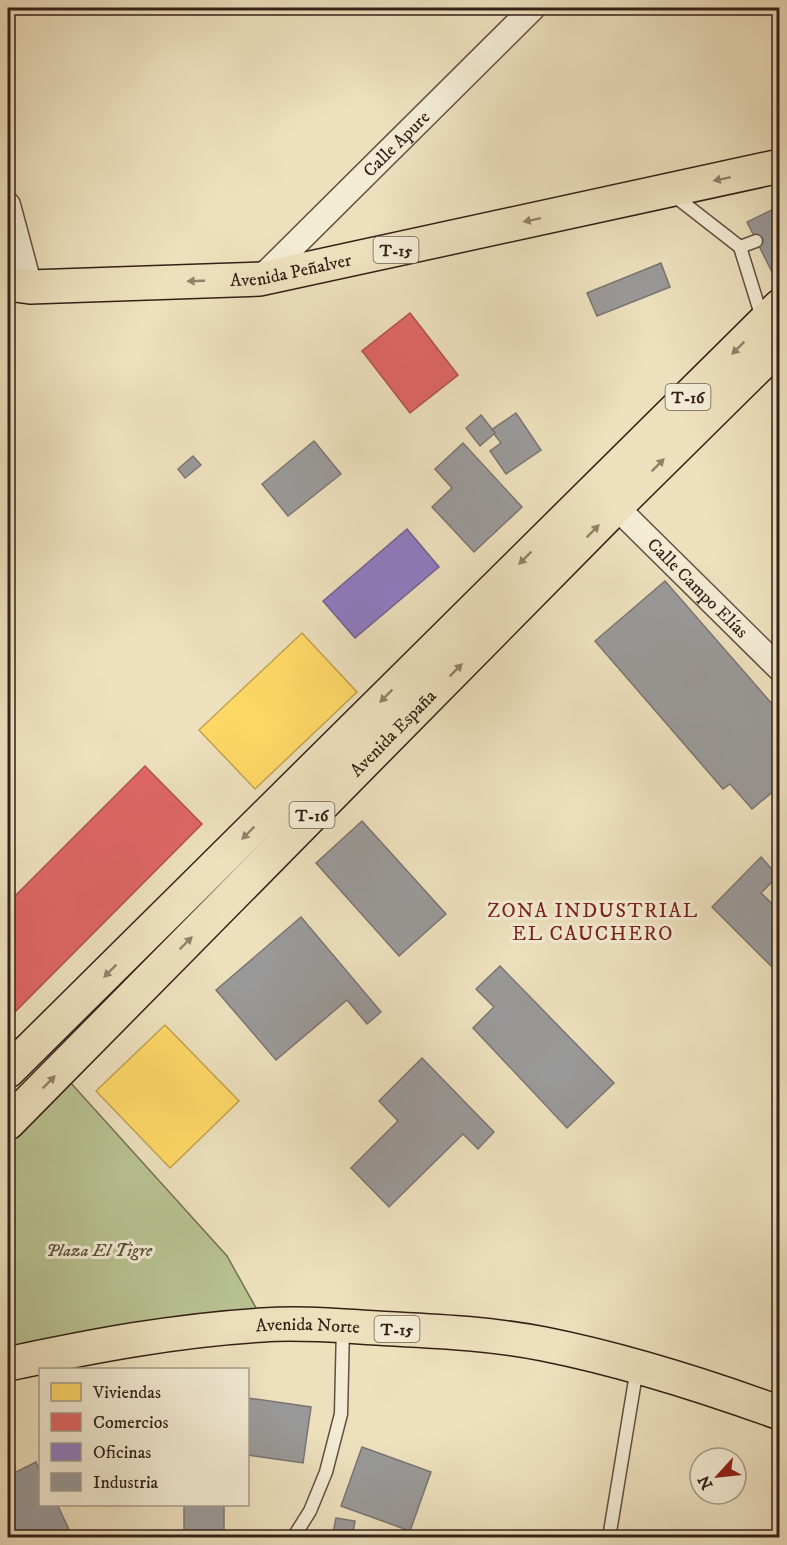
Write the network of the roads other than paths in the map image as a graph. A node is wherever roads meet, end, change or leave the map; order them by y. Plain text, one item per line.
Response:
1 (533, 8) edge
2 (780, 166) edge
3 (668, 191) junction
4 (8, 205) edge
5 (756, 241) dead end
6 (740, 247) junction
7 (260, 279) junction
8 (19, 285) edge
9 (774, 324) edge
10 (606, 497) junction
11 (780, 669) edge
12 (8, 1071) edge
13 (8, 1123) edge
14 (343, 1326) junction
15 (8, 1364) edge
16 (638, 1367) junction
17 (780, 1413) edge
18 (293, 1538) edge
19 (609, 1538) edge

1 - 7 street, Calle Apure
2 -> 3 main road, Avenida Peñalver / T-15
3 - 6 lane
3 -> 7 main road, Avenida Peñalver / T-15
4 - 8 street
5 - 6 lane
6 - 9 lane
7 -> 8 main road, Avenida Peñalver / T-15
9 - 10 main road, Avenida España / T-16
10 - 11 street, Calle Campo Elías
10 -> 12 main road, Avenida España / T-16
13 -> 10 main road, Avenida España / T-16
14 - 15 main road, Avenida Norte / T-15
14 - 16 main road, Avenida Norte / T-15
14 - 18 lane
16 - 17 main road, Avenida Norte / T-15
16 - 19 lane

